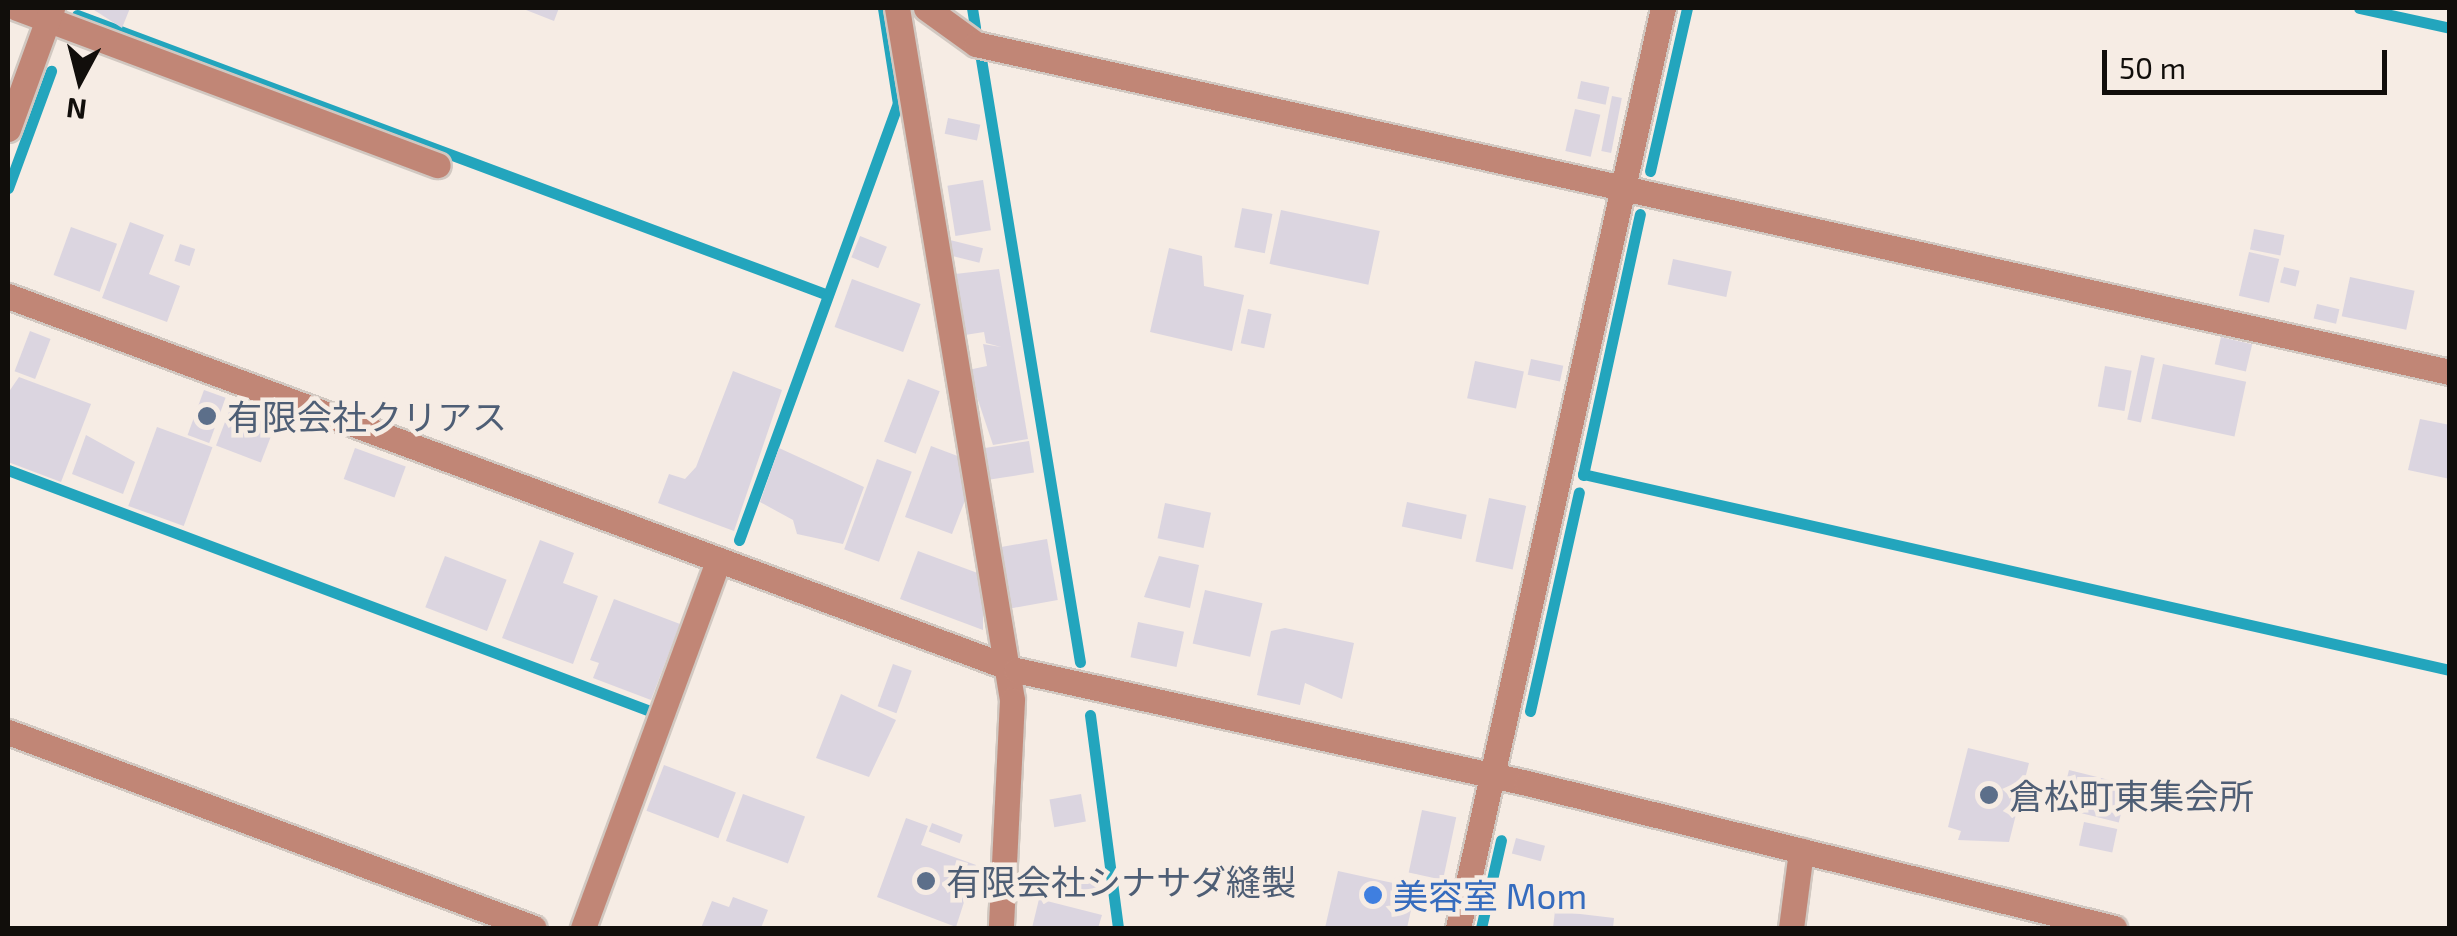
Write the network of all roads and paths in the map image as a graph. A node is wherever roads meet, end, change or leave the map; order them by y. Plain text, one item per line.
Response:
1 (18, 8) edge
2 (897, 8) edge
3 (926, 8) edge
4 (1663, 8) edge
5 (50, 13) edge
6 (8, 128) edge
7 (438, 165) dead end
8 (1623, 188) junction
9 (8, 296) edge
10 (2450, 372) edge
11 (718, 562) junction
12 (1006, 667) junction
13 (8, 732) edge
14 (1492, 775) junction
15 (1801, 851) junction
16 (534, 928) edge
17 (583, 928) edge
18 (1001, 928) edge
19 (1458, 928) edge
20 (1791, 928) edge
21 (2114, 928) edge

1 - 5 street
2 - 12 street
3 - 8 street
4 - 8 street
5 - 6 street
5 - 7 street
8 - 10 street
8 - 14 street
9 - 11 street
11 - 12 street
11 - 17 street
12 - 14 street
12 - 18 street
13 - 16 street
14 - 15 street
14 - 19 street
15 - 20 street
15 - 21 street

